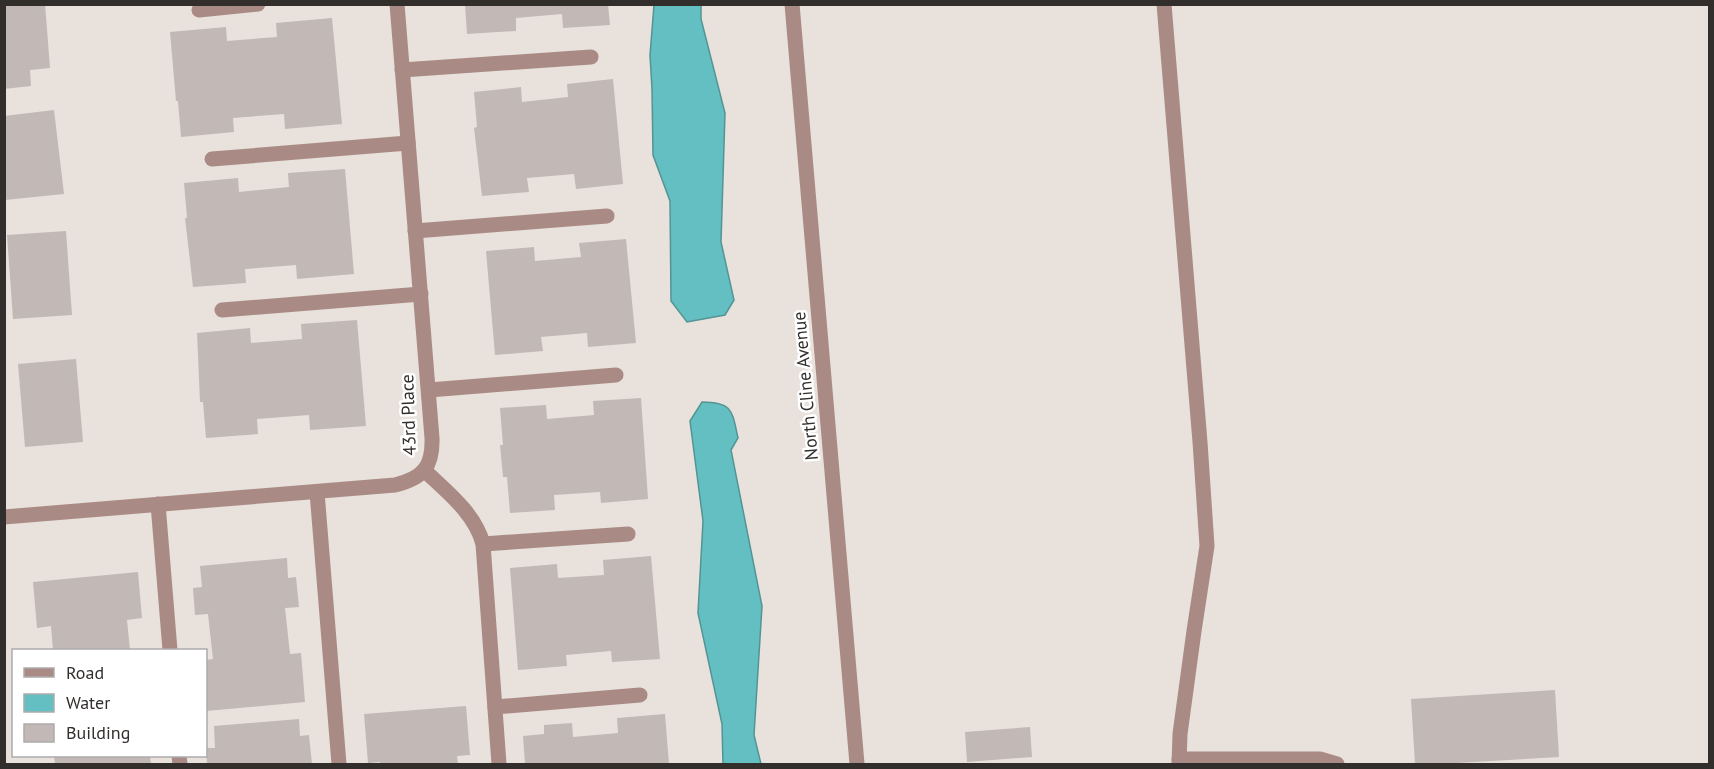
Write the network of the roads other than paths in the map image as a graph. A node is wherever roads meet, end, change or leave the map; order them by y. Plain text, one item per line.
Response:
1 (258, 4) edge
2 (397, 4) edge
3 (792, 4) edge
4 (1164, 4) edge
5 (199, 10) dead end
6 (591, 57) dead end
7 (402, 70) junction
8 (408, 143) junction
9 (212, 159) dead end
10 (607, 216) dead end
11 (415, 231) junction
12 (421, 294) junction
13 (222, 310) dead end
14 (616, 375) dead end
15 (429, 390) junction
16 (424, 470) junction
17 (317, 492) junction
18 (158, 504) junction
19 (4, 517) edge
20 (628, 534) dead end
21 (483, 544) junction
22 (170, 649) edge
23 (640, 695) dead end
24 (495, 707) junction
25 (1179, 762) edge
26 (339, 765) edge
27 (499, 765) edge
28 (857, 765) edge
29 (1337, 765) edge

1 - 5 street
2 - 7 street, 43rd Place
3 - 28 street, North Cline Avenue
4 - 25 street
6 - 7 street
7 - 8 street, 43rd Place
8 - 9 street
8 - 11 street, 43rd Place
10 - 11 street
11 - 12 street, 43rd Place
12 - 13 street
12 - 15 street, 43rd Place
14 - 15 street
15 - 16 street, 43rd Place
16 - 17 street, 43rd Place
16 - 21 street
17 - 18 street, 43rd Place
17 - 26 street
18 - 19 street, 43rd Place
18 - 22 street
20 - 21 street
21 - 24 street
23 - 24 street
24 - 27 street
25 - 29 street

